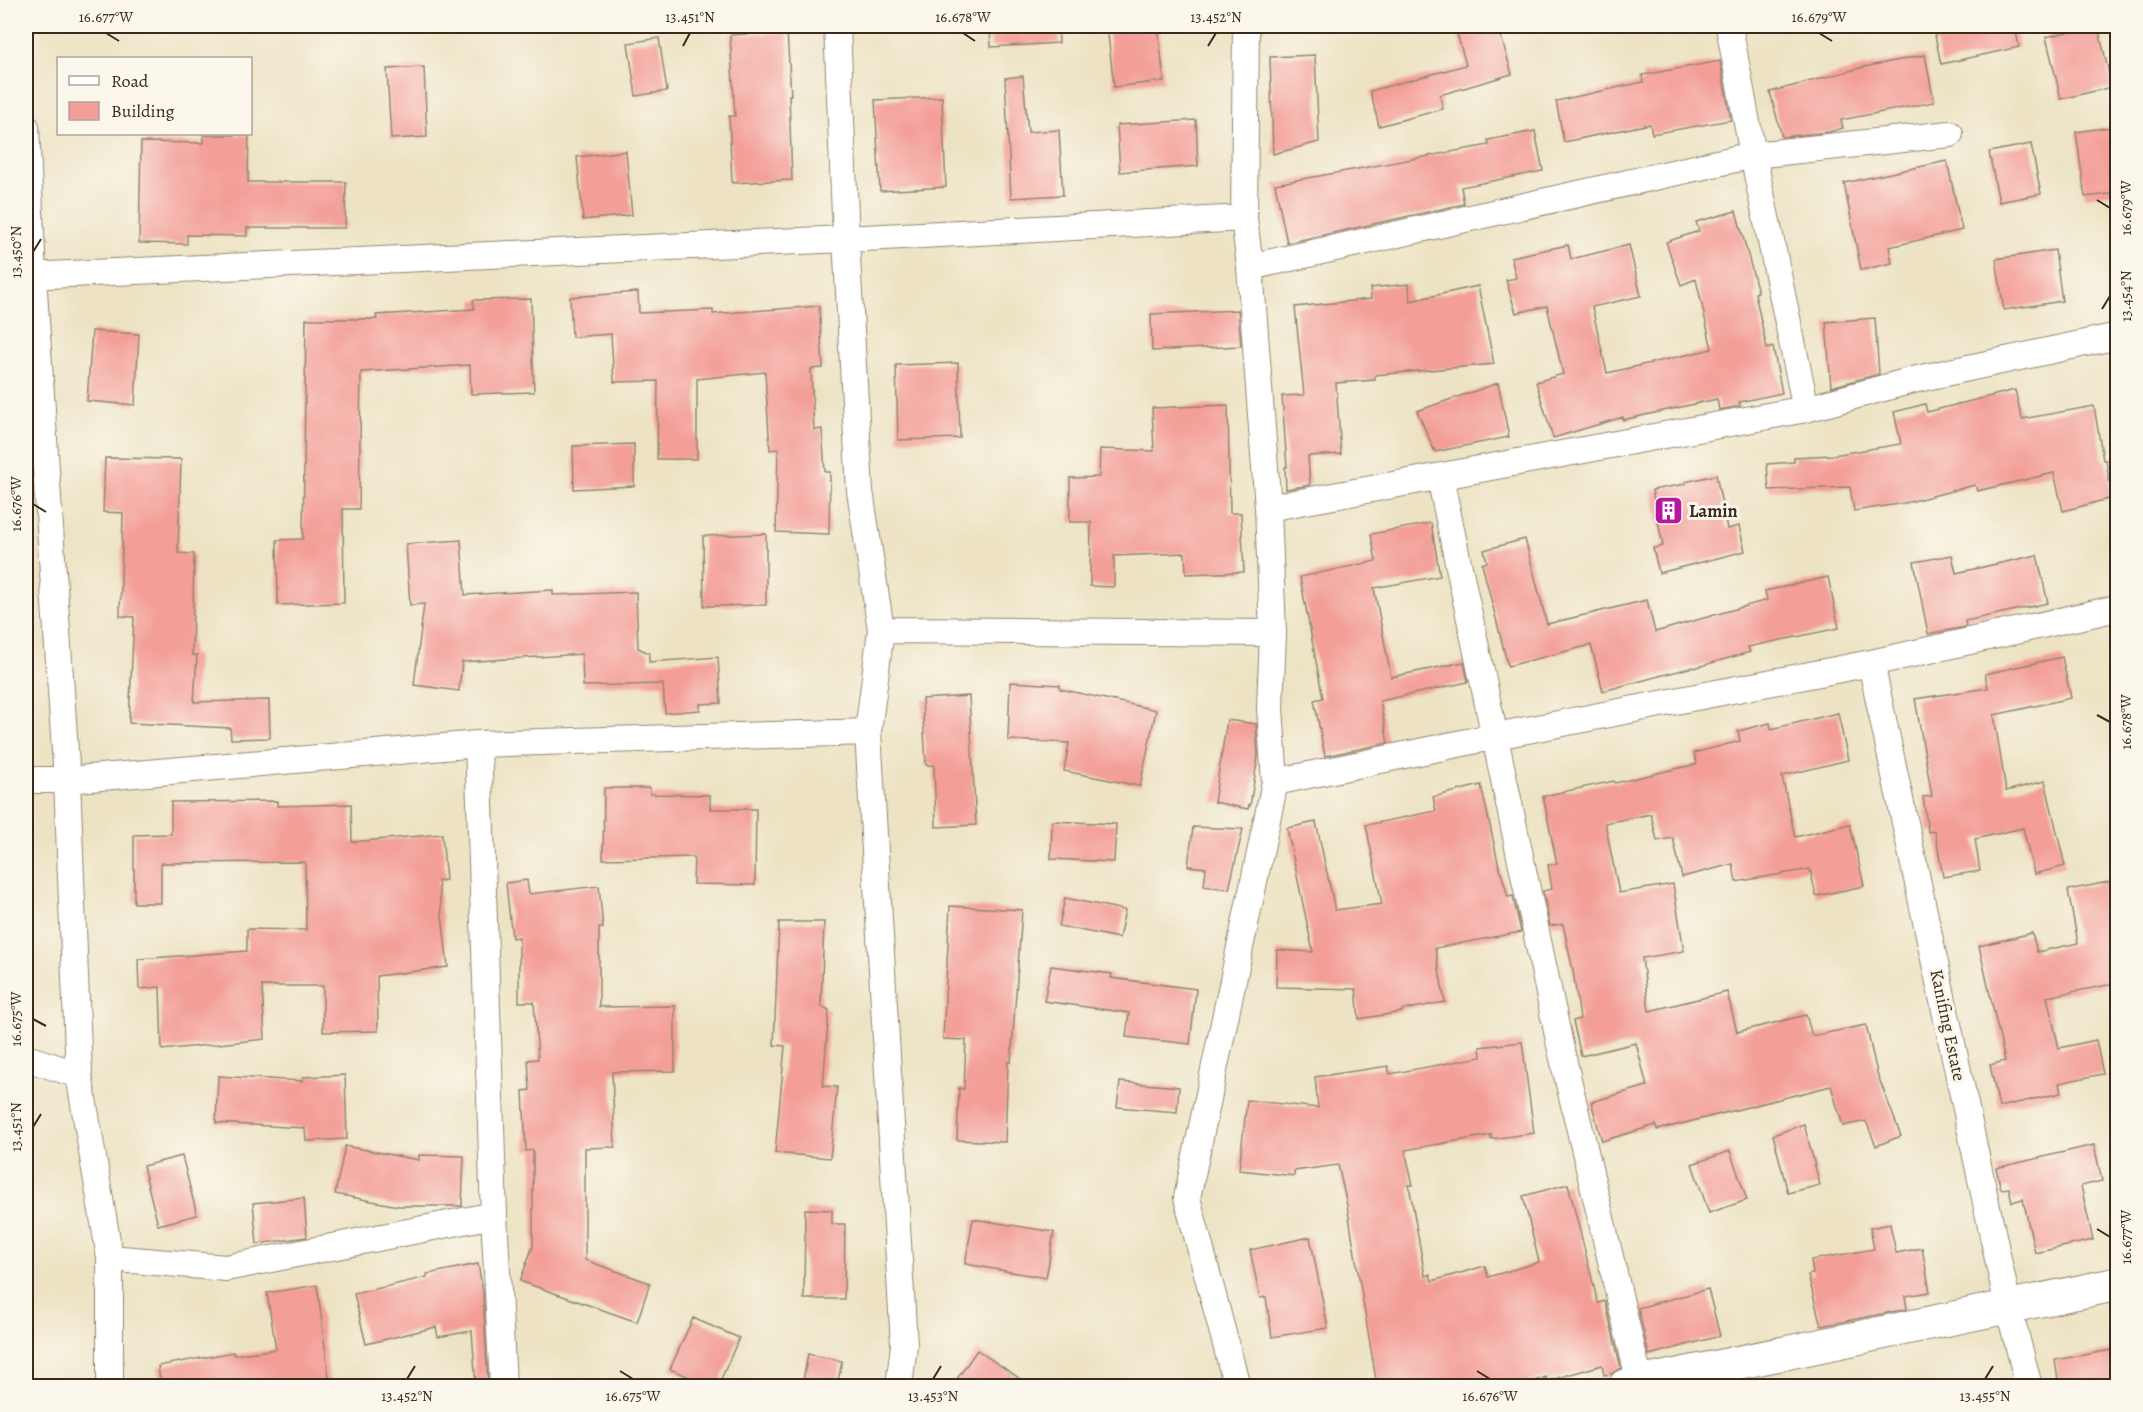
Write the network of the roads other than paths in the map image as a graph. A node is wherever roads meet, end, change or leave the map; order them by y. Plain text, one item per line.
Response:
1 (837, 26) edge
2 (1246, 26) edge
3 (1729, 26) edge
4 (26, 127) edge
5 (1950, 134) dead end
6 (1753, 155) junction
7 (1244, 218) junction
8 (846, 239) junction
9 (1251, 267) junction
10 (29, 276) edge
11 (2118, 336) edge
12 (1806, 409) junction
13 (1440, 477) junction
14 (1268, 508) junction
15 (2118, 608) edge
16 (881, 630) junction
17 (1273, 633) junction
18 (1871, 663) junction
19 (868, 732) junction
20 (1495, 737) junction
21 (478, 744) junction
22 (26, 780) edge
23 (67, 780) junction
24 (1275, 782) junction
25 (26, 1058) edge
26 (79, 1075) junction
27 (494, 1215) junction
28 (110, 1258) junction
29 (2118, 1284) edge
30 (2008, 1306) junction
31 (1633, 1385) edge
32 (110, 1386) edge
33 (503, 1386) edge
34 (899, 1386) edge
35 (1237, 1386) edge
36 (2029, 1386) edge

1 - 8 street
2 - 7 street
3 - 6 street
4 - 10 street
5 - 6 street
6 - 9 street
6 - 12 street
7 - 8 street
7 - 9 street
8 - 10 street
8 - 16 street
9 - 14 street
10 - 23 street
11 - 12 street
12 - 13 street
13 - 14 street
13 - 20 street
14 - 17 street
15 - 18 street
16 - 17 street
16 - 19 street
17 - 24 street
18 - 20 street
18 - 30 street, Kanifing Estate
19 - 21 street
19 - 34 street
20 - 24 street
20 - 31 street
21 - 23 street
21 - 27 street
22 - 23 street
23 - 26 street
24 - 35 street
25 - 26 street
26 - 28 street
27 - 28 street
27 - 33 street
28 - 32 street
29 - 30 street
30 - 31 street
30 - 36 street, Kanifing Estate

